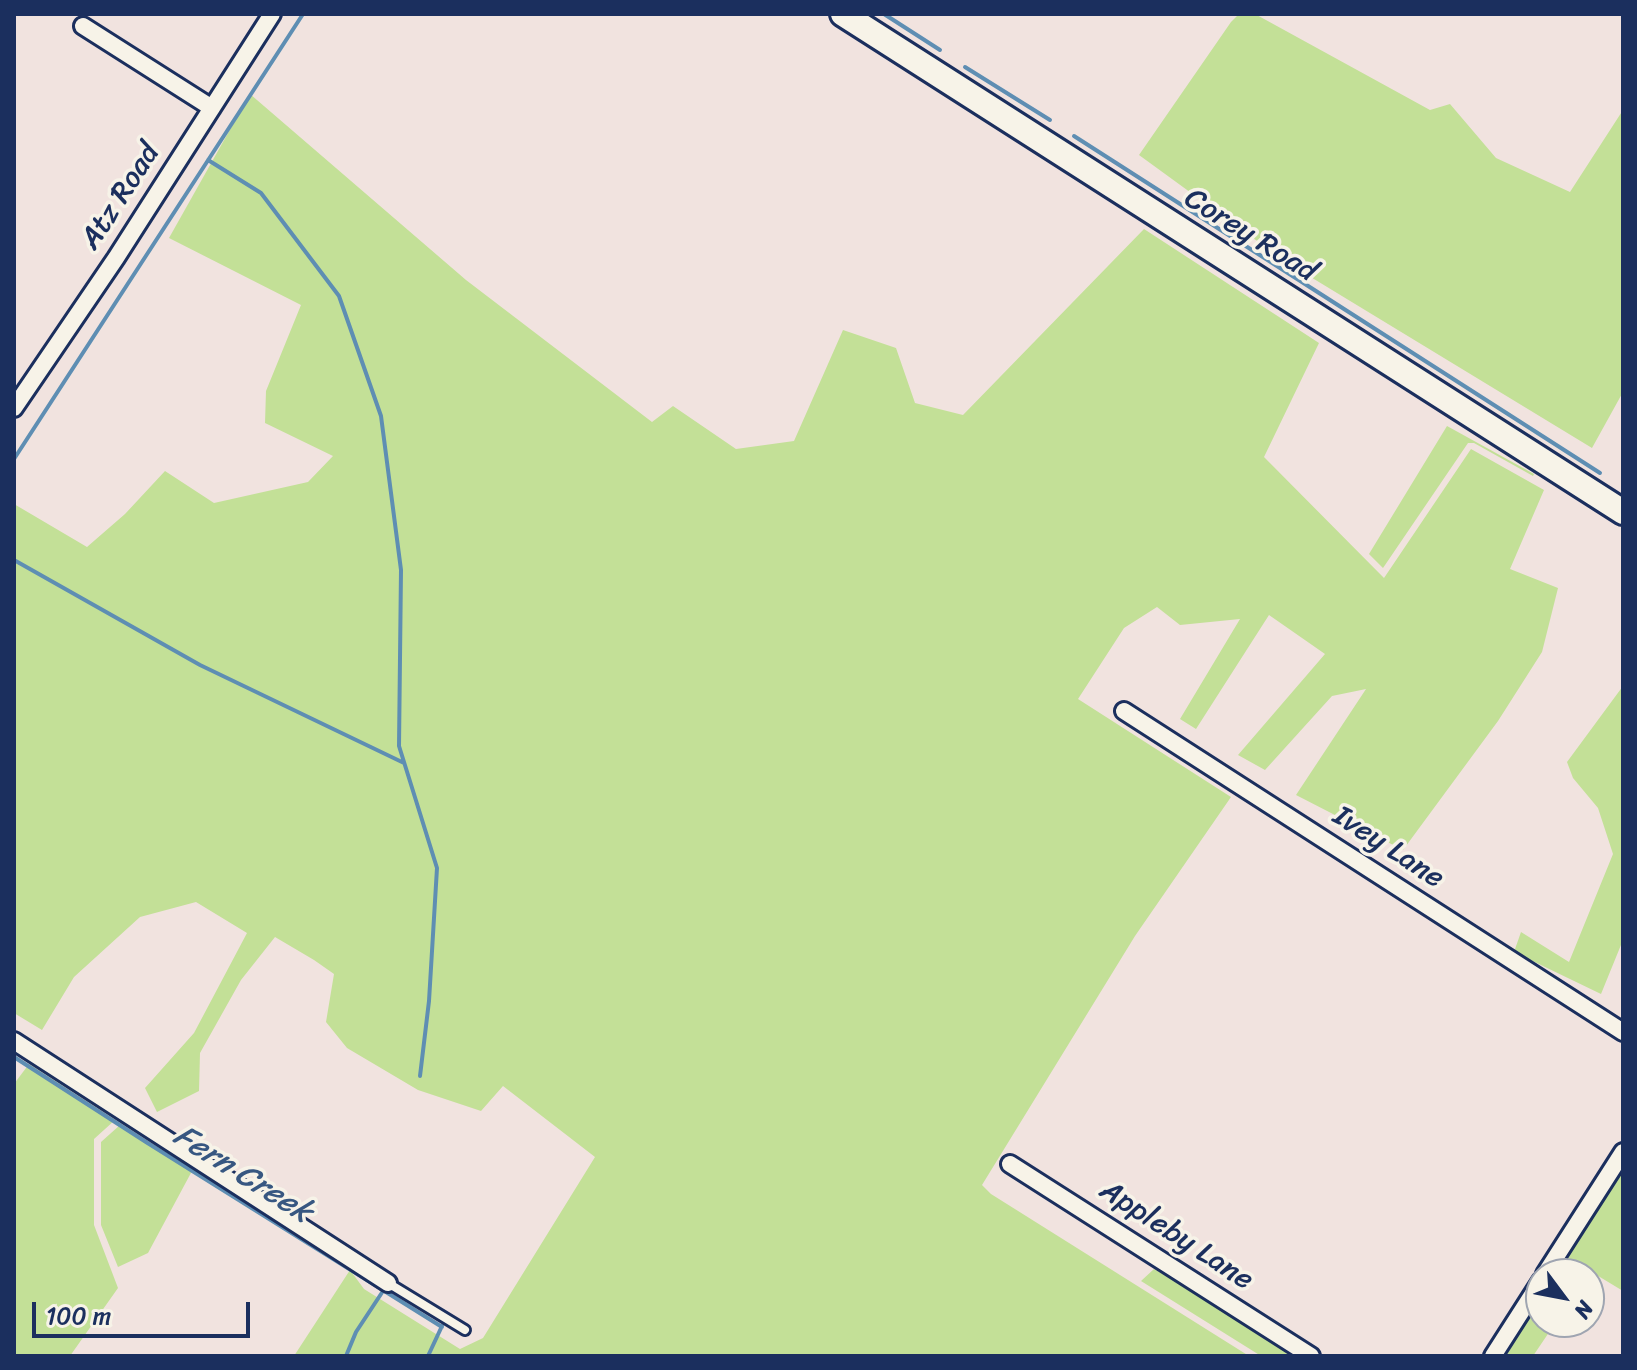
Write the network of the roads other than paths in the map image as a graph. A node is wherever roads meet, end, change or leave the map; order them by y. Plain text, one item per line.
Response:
1 (272, 14) edge
2 (843, 14) edge
3 (83, 26) dead end
4 (212, 108) junction
5 (14, 408) edge
6 (1623, 512) edge
7 (1124, 711) dead end
8 (1623, 1032) edge
9 (14, 1041) edge
10 (1623, 1152) edge
11 (1010, 1164) dead end
12 (1555, 1258) edge
13 (388, 1283) joint
14 (1525, 1306) edge
15 (465, 1330) dead end
16 (1311, 1356) edge
17 (1493, 1356) edge

1 - 4 street, Atz Road
2 - 6 street, Corey Road
3 - 4 street
4 - 5 street, Atz Road
7 - 8 street, Ivey Lane
9 - 13 street
10 - 12 street
11 - 16 street, Appleby Lane
13 - 15 lane
14 - 17 street

